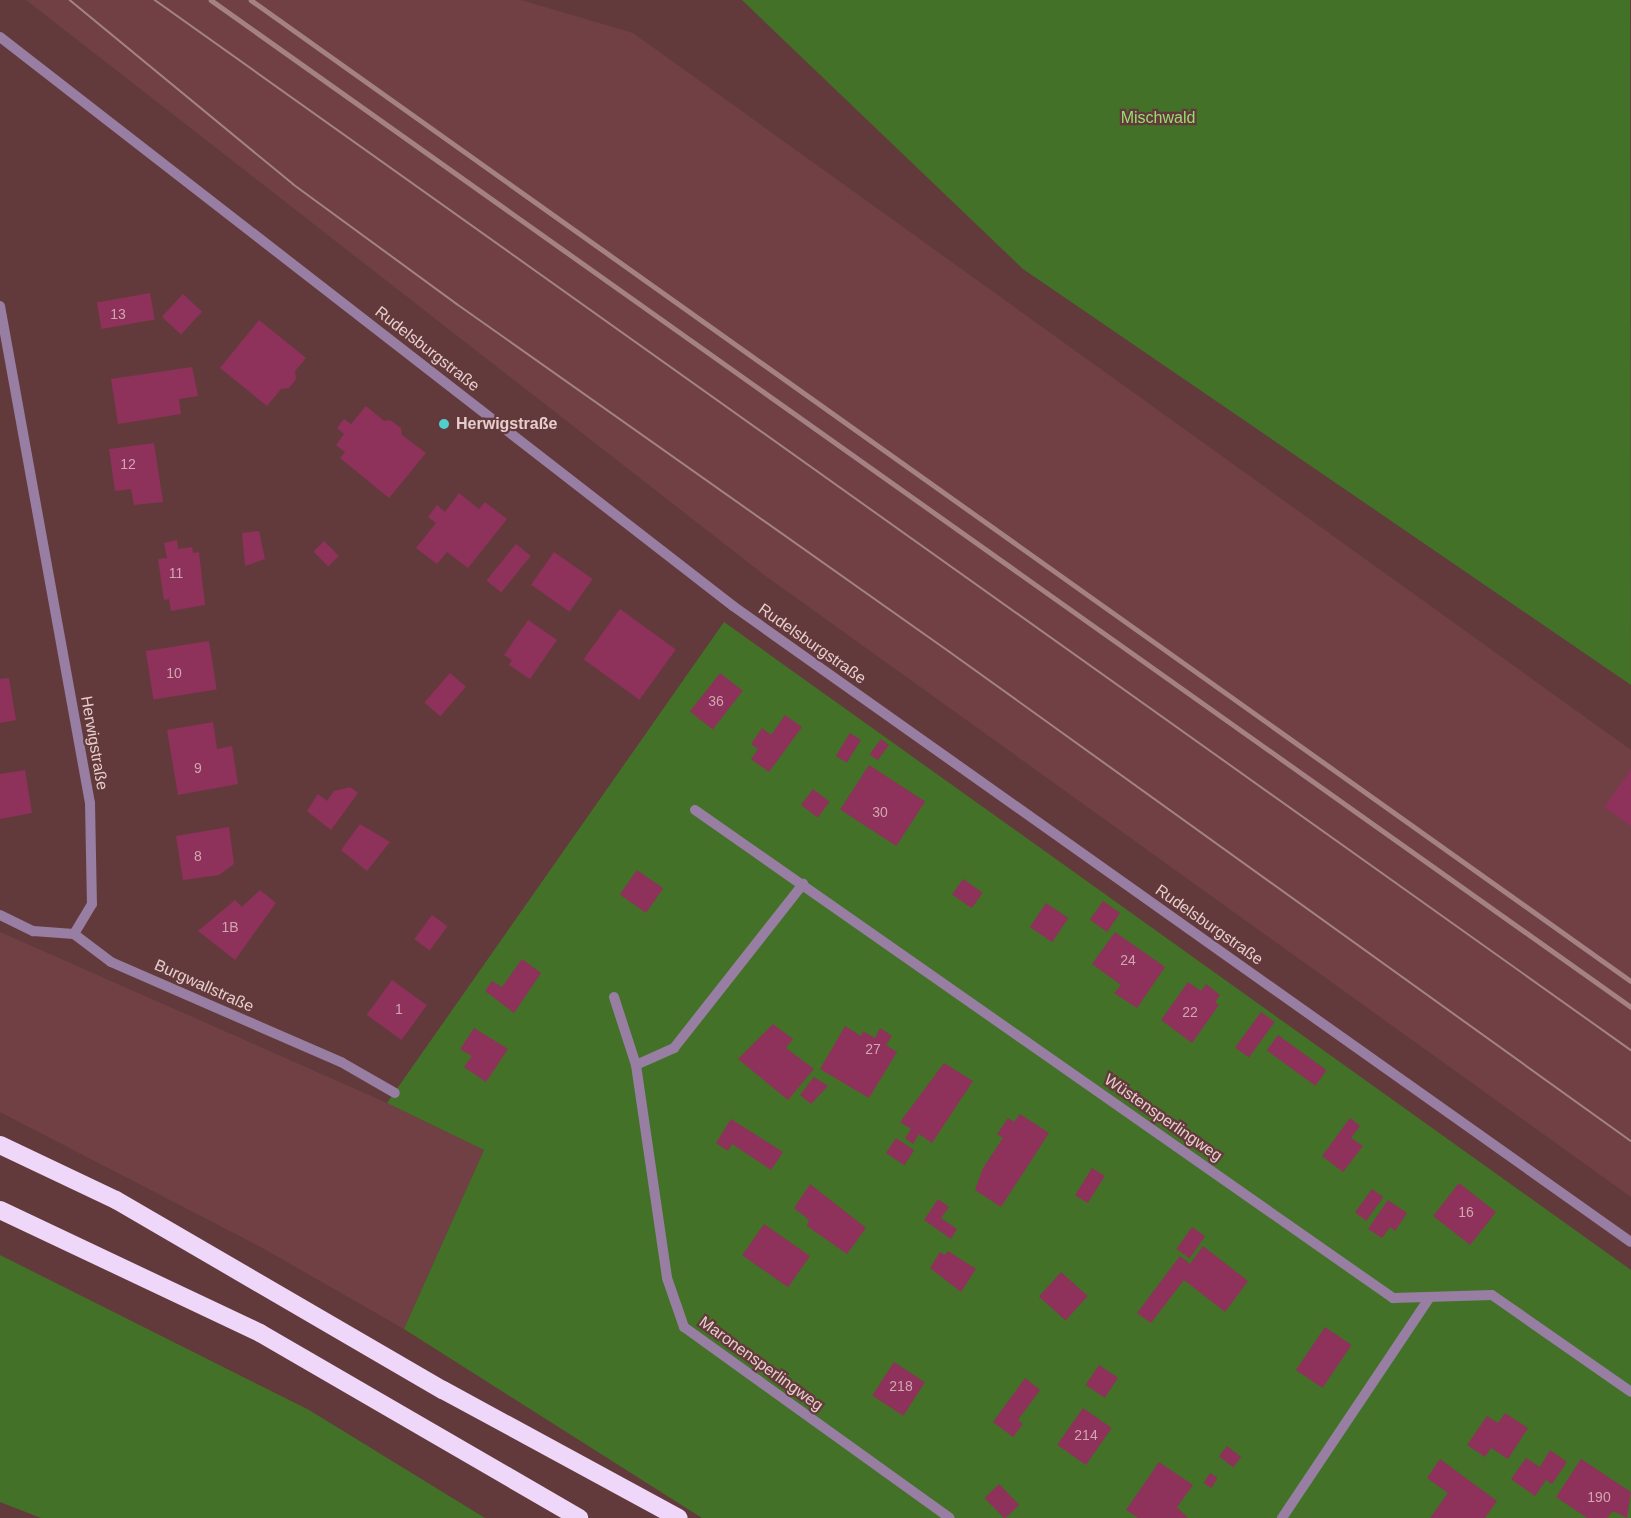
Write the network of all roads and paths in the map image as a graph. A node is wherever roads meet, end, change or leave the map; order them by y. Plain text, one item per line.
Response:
1 (0, 39) edge
2 (0, 306) edge
3 (695, 810) dead end
4 (803, 884) junction
5 (0, 915) edge
6 (74, 934) junction
7 (614, 997) dead end
8 (636, 1065) junction
9 (395, 1093) dead end
10 (0, 1145) edge
11 (0, 1210) edge
12 (1631, 1242) edge
13 (1430, 1297) junction
14 (1631, 1392) edge
15 (579, 1518) edge
16 (679, 1518) edge
17 (950, 1518) edge
18 (1282, 1518) edge

1 - 12 street, Rudelsburgstraße
2 - 6 street, Herwigstraße
3 - 4 street, Wüstensperlingweg
4 - 8 street
4 - 13 street, Wüstensperlingweg
5 - 6 street
6 - 9 street, Burgwallstraße
7 - 8 street, Maronensperlingweg
8 - 17 street, Maronensperlingweg
10 - 16 highway
11 - 15 highway
13 - 14 street, Wüstensperlingweg
13 - 18 street

